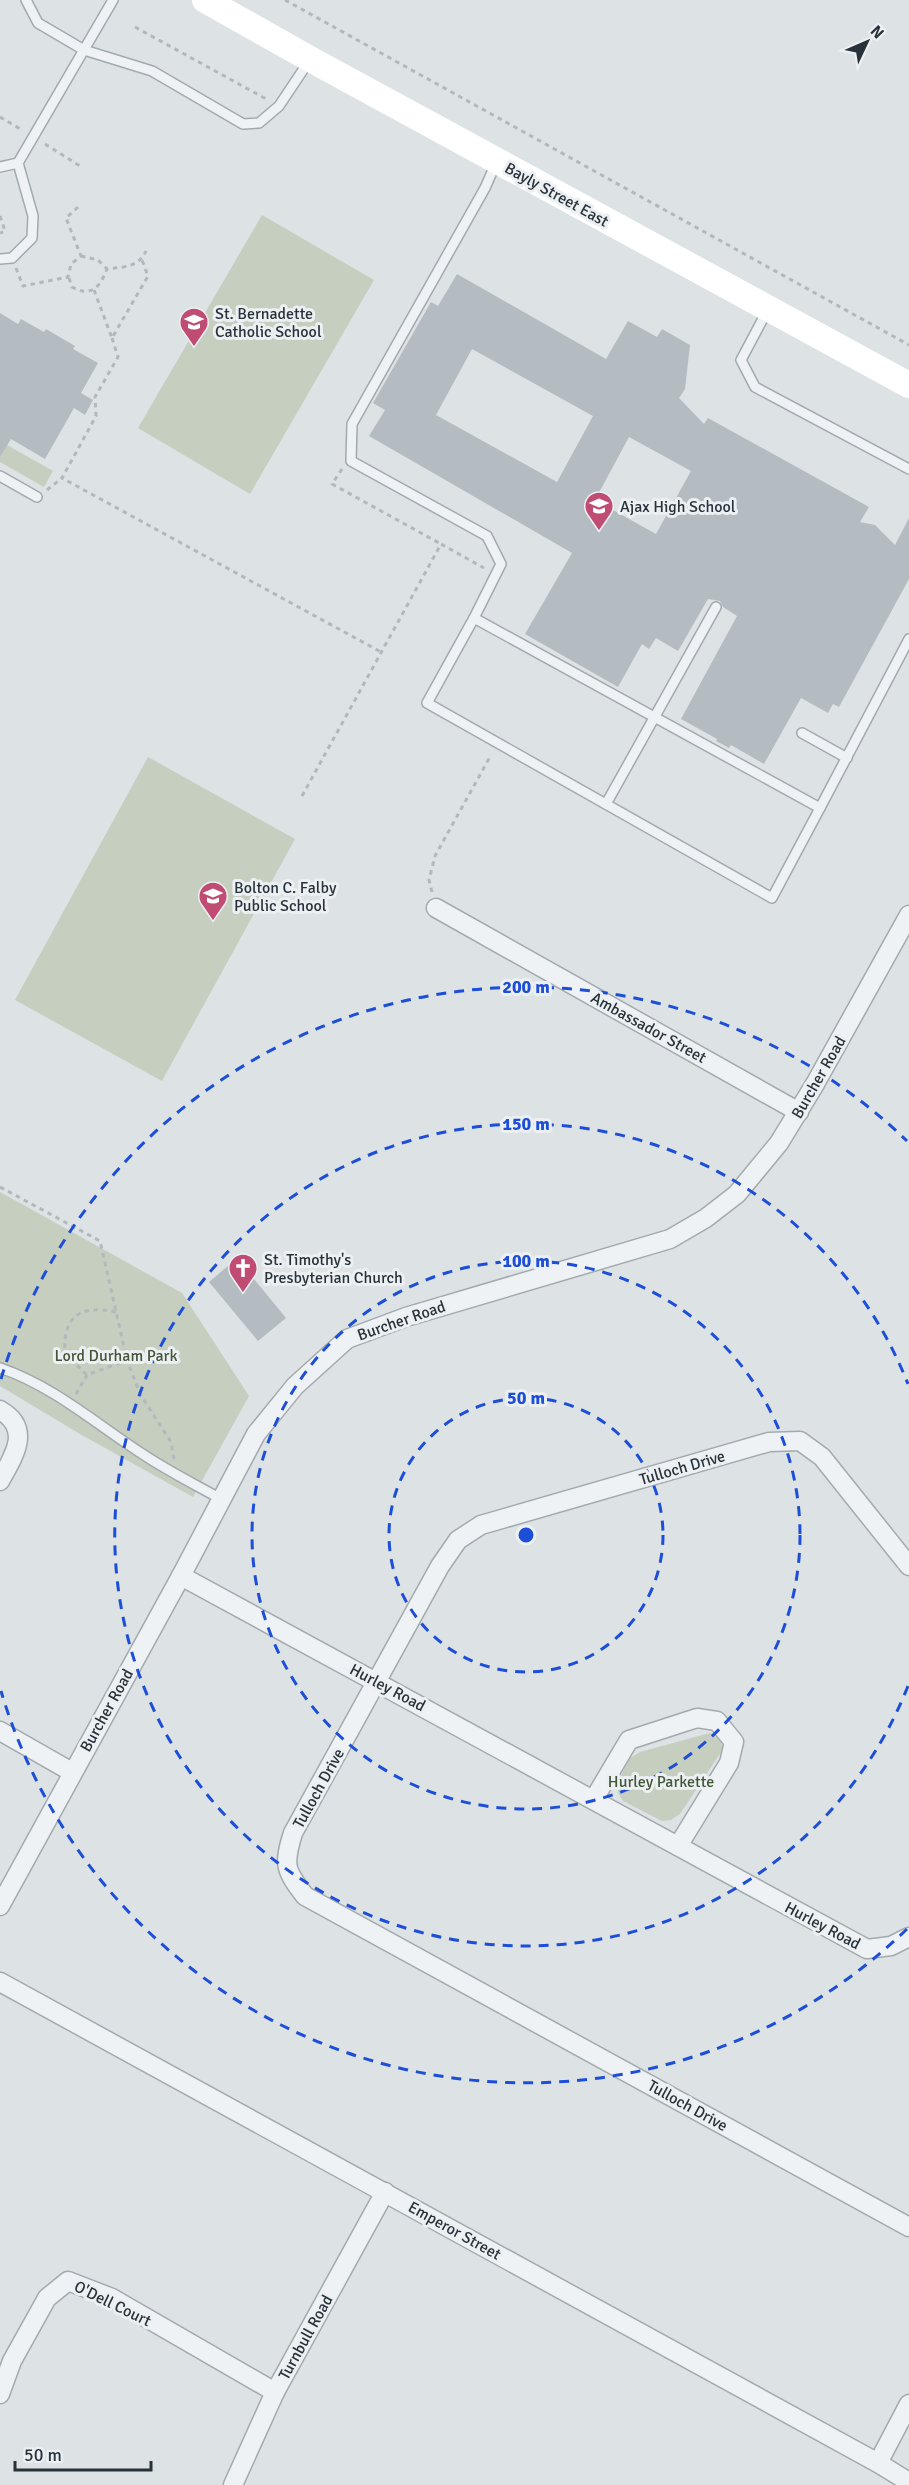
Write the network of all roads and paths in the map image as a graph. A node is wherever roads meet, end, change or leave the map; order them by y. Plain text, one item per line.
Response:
1 (26, 0) edge
2 (113, 0) edge
3 (205, 0) edge
4 (285, 0) edge
5 (135, 27) dead end
6 (84, 50) junction
7 (310, 59) junction
8 (279, 106) junction
9 (496, 161) junction
10 (18, 163) junction
11 (0, 167) edge
12 (78, 207) dead end
13 (0, 216) edge
14 (0, 232) edge
15 (146, 251) dead end
16 (81, 256) junction
17 (12, 258) junction
18 (0, 259) edge
19 (142, 260) junction
20 (107, 269) junction
21 (68, 277) junction
22 (94, 290) junction
23 (768, 308) junction
24 (112, 338) junction
25 (909, 345) edge
26 (909, 385) edge
27 (351, 460) junction
28 (909, 469) edge
29 (0, 476) edge
30 (62, 478) junction
31 (37, 496) joint
32 (441, 544) junction
33 (485, 569) dead end
34 (716, 608) dead end
35 (474, 618) junction
36 (909, 639) edge
37 (381, 652) junction
38 (654, 717) junction
39 (802, 733) dead end
40 (497, 743) junction
41 (847, 758) junction
42 (302, 796) dead end
43 (606, 804) junction
44 (820, 808) junction
45 (436, 908) joint
46 (909, 917) edge
47 (799, 1112) junction
48 (0, 1187) edge
49 (116, 1312) junction
50 (127, 1360) junction
51 (0, 1368) edge
52 (87, 1375) junction
53 (70, 1404) junction
54 (0, 1410) edge
55 (169, 1469) junction
56 (0, 1481) edge
57 (221, 1499) junction
58 (909, 1566) edge
59 (181, 1576) junction
60 (377, 1681) junction
61 (0, 1731) edge
62 (72, 1772) junction
63 (594, 1799) junction
64 (678, 1846) junction
65 (0, 1906) edge
66 (909, 1937) edge
67 (0, 1982) edge
68 (385, 2192) junction
69 (909, 2227) edge
70 (274, 2392) junction
71 (0, 2394) edge
72 (909, 2404) edge
73 (878, 2463) junction
74 (909, 2482) edge
75 (233, 2485) edge

1 - 6 lane
2 - 6 lane
3 - 7 main road, Bayly Street East
4 - 25 path
5 - 8 path
6 - 8 lane
6 - 10 lane
7 - 8 lane
7 - 9 main road, Bayly Street East
9 - 23 main road, Bayly Street East
9 - 27 lane
10 - 11 lane
10 - 17 lane
12 - 16 path
13 - 14 path
15 - 19 path
16 - 20 path
16 - 21 path
17 - 18 lane
17 - 21 path
19 - 20 path
19 - 24 path
20 - 22 path
21 - 22 path
22 - 24 path
23 - 26 main road, Bayly Street East
23 - 28 lane
24 - 30 path
27 - 32 path
27 - 35 lane
29 - 31 lane
30 - 31 path
30 - 37 path
32 - 33 path
32 - 37 path
34 - 38 lane
35 - 38 lane
35 - 40 lane
36 - 41 lane
37 - 42 path
38 - 43 lane
38 - 44 lane
39 - 41 lane
40 - 43 lane
40 - 45 path
41 - 44 lane
43 - 44 lane
45 - 47 street, Ambassador Street
46 - 47 street, Burcher Road
47 - 57 street, Burcher Road
48 - 49 path
49 - 50 path
49 - 52 path
50 - 52 path
50 - 55 path
51 - 53 lane
52 - 53 path
53 - 55 lane
54 - 56 street
55 - 57 lane
57 - 59 street, Burcher Road
58 - 60 street, Tulloch Drive
59 - 60 street, Hurley Road
59 - 62 street, Burcher Road
60 - 63 street, Hurley Road
60 - 69 street, Tulloch Drive
61 - 62 street
62 - 65 street, Burcher Road
63 - 64 street, Hurley Road
63 - 64 street
64 - 66 street, Hurley Road
67 - 68 street, Emperor Street
68 - 70 street, Turnbull Road
68 - 73 street, Emperor Street
70 - 71 street, O'Dell Court
70 - 75 street, Turnbull Road
72 - 73 street
73 - 74 street, Emperor Street

